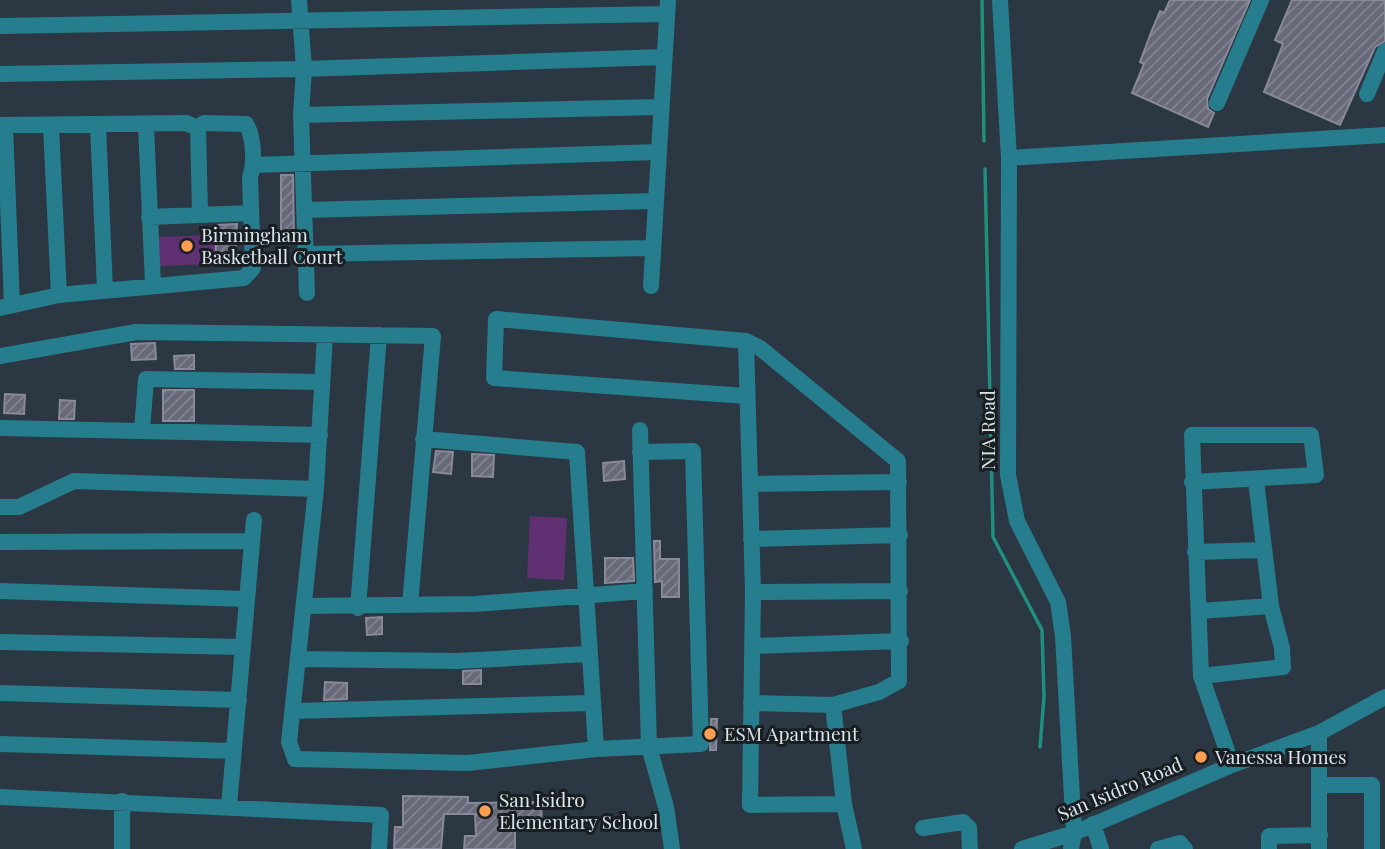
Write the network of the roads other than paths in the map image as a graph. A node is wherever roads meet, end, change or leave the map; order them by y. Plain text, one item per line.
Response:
1 (299, 0) edge
2 (1000, 0) edge
3 (1261, 0) edge
4 (668, 7) edge
5 (301, 20) junction
6 (0, 26) edge
7 (1384, 55) edge
8 (664, 57) junction
9 (304, 69) junction
10 (0, 74) edge
11 (1367, 94) dead end
12 (1217, 103) dead end
13 (659, 107) junction
14 (300, 116) junction
15 (2, 125) edge
16 (98, 125) junction
17 (146, 125) junction
18 (51, 126) junction
19 (198, 128) junction
20 (1385, 135) edge
21 (657, 152) junction
22 (1009, 158) junction
23 (302, 161) junction
24 (253, 165) junction
25 (655, 201) junction
26 (304, 210) junction
27 (250, 213) junction
28 (200, 214) junction
29 (149, 217) junction
30 (652, 248) junction
31 (305, 254) junction
32 (153, 285) junction
33 (651, 286) dead end
34 (105, 290) junction
35 (307, 293) dead end
36 (59, 295) junction
37 (6, 307) edge
38 (326, 335) junction
39 (379, 335) junction
40 (746, 341) junction
41 (0, 356) edge
42 (321, 382) junction
43 (746, 396) junction
44 (0, 428) edge
45 (142, 430) junction
46 (640, 430) dead end
47 (320, 435) junction
48 (423, 439) junction
49 (640, 452) junction
50 (1256, 481) junction
51 (899, 482) junction
52 (1192, 482) junction
53 (750, 484) junction
54 (316, 489) junction
55 (0, 507) edge
56 (254, 520) dead end
57 (900, 535) junction
58 (751, 539) junction
59 (252, 541) junction
60 (0, 542) edge
61 (1263, 550) junction
62 (1195, 552) junction
63 (0, 591) edge
64 (645, 591) junction
65 (900, 591) junction
66 (753, 592) junction
67 (589, 597) junction
68 (247, 599) junction
69 (410, 605) junction
70 (304, 606) junction
71 (1271, 606) junction
72 (358, 608) junction
73 (1199, 611) junction
74 (0, 642) edge
75 (901, 642) junction
76 (752, 646) junction
77 (243, 647) junction
78 (587, 654) junction
79 (299, 659) junction
80 (1201, 676) junction
81 (0, 694) edge
82 (1385, 697) edge
83 (239, 700) junction
84 (591, 703) junction
85 (751, 703) junction
86 (833, 705) junction
87 (293, 711) junction
88 (1319, 733) junction
89 (0, 744) edge
90 (649, 747) junction
91 (596, 749) junction
92 (234, 751) junction
93 (1232, 765) junction
94 (1321, 785) junction
95 (0, 797) edge
96 (122, 801) junction
97 (844, 804) junction
98 (229, 806) junction
99 (1093, 824) junction
100 (923, 828) dead end
101 (1072, 841) edge
102 (1320, 842) edge
103 (122, 849) edge
104 (379, 849) edge
105 (672, 849) edge
106 (854, 849) edge
107 (970, 849) edge
108 (1022, 849) edge
109 (1101, 849) edge
110 (1158, 849) edge
111 (1185, 849) edge
112 (1269, 849) edge
113 (1372, 849) edge

1 - 5 street
2 - 22 street, NIA Road
3 - 12 street
4 - 5 street
4 - 8 street
5 - 6 street
5 - 9 street
7 - 11 street
8 - 9 street
8 - 13 street
9 - 10 street
9 - 14 street
13 - 14 street
13 - 21 street
14 - 23 street
15 - 18 street
15 - 37 street
16 - 17 street
16 - 18 street
16 - 34 street
17 - 19 street
17 - 29 street
18 - 36 street
19 - 24 street
19 - 28 street
20 - 22 street
21 - 23 street
21 - 25 street
22 - 101 street, NIA Road
23 - 24 street
23 - 26 street
24 - 27 street
25 - 26 street
25 - 30 street
26 - 31 street
27 - 28 street
27 - 32 street
28 - 29 street
29 - 32 street
30 - 31 street
30 - 33 street
31 - 35 street
32 - 34 street
34 - 36 street
36 - 37 street
38 - 39 street
38 - 41 street
38 - 42 street
39 - 48 street
39 - 72 street
40 - 43 street
40 - 43 street
40 - 51 street
42 - 45 street
42 - 47 street
43 - 53 street
44 - 45 street
45 - 47 street
46 - 49 street
47 - 54 street
48 - 67 street
48 - 69 street
49 - 64 street
49 - 90 street
50 - 52 street
50 - 52 street
50 - 61 street
51 - 53 street
51 - 57 street
52 - 62 street
53 - 58 street
54 - 55 street
54 - 70 street
56 - 59 street
57 - 58 street
57 - 65 street
58 - 66 street
59 - 60 street
59 - 68 street
61 - 62 street
61 - 71 street
62 - 73 street
63 - 68 street
64 - 67 street
64 - 90 street
65 - 66 street
65 - 75 street
66 - 76 street
67 - 69 street
67 - 78 street
68 - 77 street
69 - 72 street
70 - 72 street
70 - 79 street
71 - 73 street
71 - 80 street
73 - 80 street
74 - 77 street
75 - 76 street
75 - 86 street
76 - 85 street
77 - 83 street
78 - 79 street
78 - 84 street
79 - 87 street
80 - 93 street
81 - 83 street
82 - 88 street, San Isidro Road
83 - 92 street
84 - 87 street
84 - 91 street
85 - 86 street
85 - 97 street
86 - 97 street
87 - 91 street
88 - 93 street, San Isidro Road
88 - 94 street
89 - 92 street
90 - 91 street
90 - 105 street
92 - 98 street
93 - 99 street, San Isidro Road
94 - 102 street
94 - 113 street
95 - 96 street
96 - 98 street
96 - 103 street
97 - 106 street
98 - 104 street
99 - 101 street, San Isidro Road
99 - 109 street
100 - 107 street
101 - 108 street, San Isidro Road
102 - 112 street
110 - 111 street

